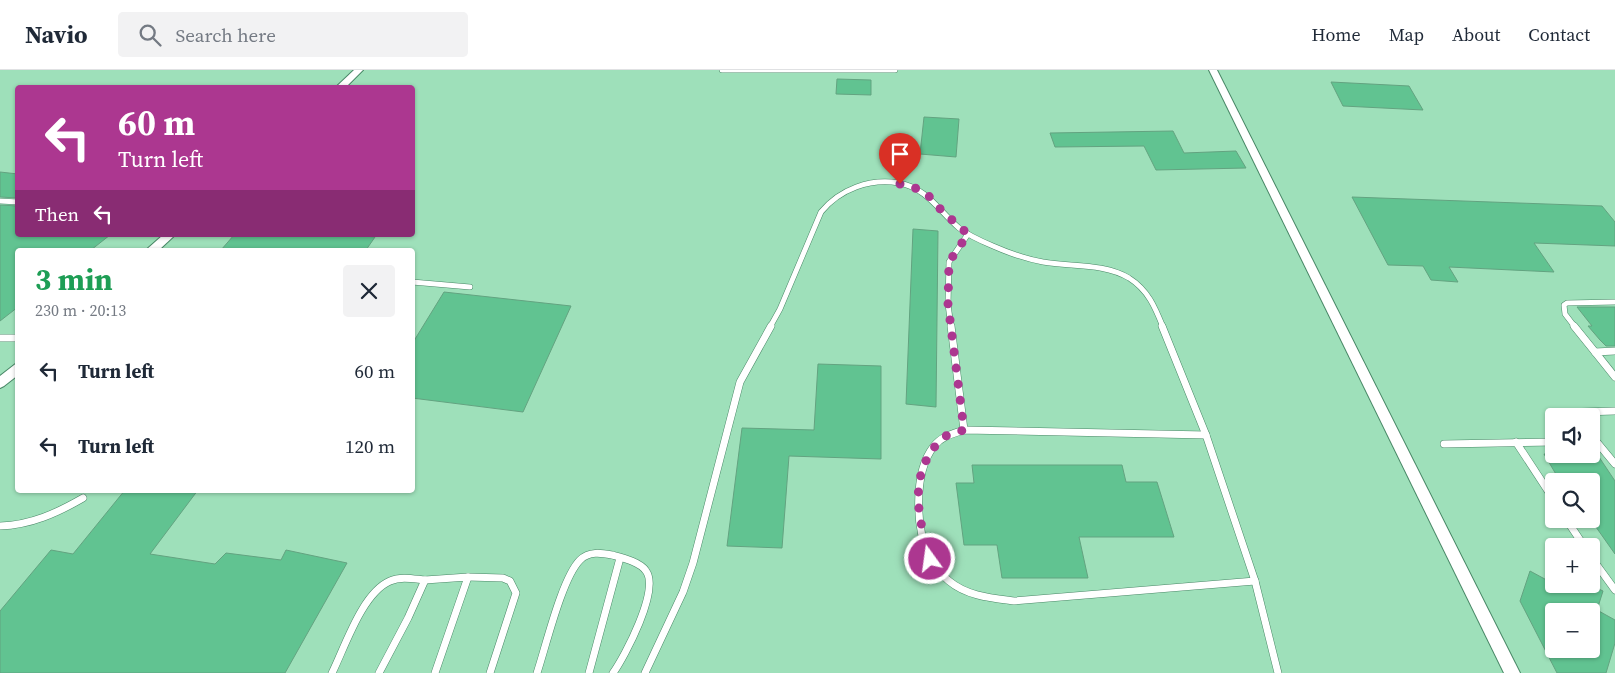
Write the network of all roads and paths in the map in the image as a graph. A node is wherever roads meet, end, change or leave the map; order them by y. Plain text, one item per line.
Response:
1 (359, 70) edge
2 (722, 70) edge
3 (895, 70) edge
4 (1213, 70) edge
5 (342, 85) edge
6 (0, 201) edge
7 (15, 202) edge
8 (968, 234) junction
9 (168, 237) edge
10 (154, 248) edge
11 (415, 282) edge
12 (470, 287) dead end
13 (1615, 302) edge
14 (0, 338) edge
15 (15, 338) edge
16 (1615, 351) edge
17 (1594, 352) junction
18 (15, 370) edge
19 (1615, 377) edge
20 (0, 383) edge
21 (1600, 411) edge
22 (1615, 411) edge
23 (964, 430) junction
24 (1206, 435) junction
25 (1516, 442) junction
26 (1545, 442) edge
27 (1444, 444) dead end
28 (1600, 447) edge
29 (1615, 464) edge
30 (1545, 486) edge
31 (83, 498) dead end
32 (0, 526) edge
33 (620, 558) junction
34 (1600, 570) edge
35 (468, 576) junction
36 (1604, 576) junction
37 (424, 580) junction
38 (1255, 581) junction
39 (1615, 582) edge
40 (1615, 590) edge
41 (332, 673) edge
42 (379, 673) edge
43 (435, 673) edge
44 (490, 673) edge
45 (537, 673) edge
46 (589, 673) edge
47 (614, 673) edge
48 (645, 673) edge
49 (1278, 673) edge
50 (1512, 673) edge

1 - 5 street
2 - 3 lane
4 - 50 street
6 - 7 lane
8 - 23 lane
8 - 24 lane
8 - 48 lane
9 - 10 street
11 - 12 lane
13 - 17 lane
14 - 15 lane
16 - 17 lane
17 - 19 lane
18 - 20 street
21 - 22 lane
23 - 24 lane
23 - 38 lane
24 - 38 lane
25 - 26 lane
25 - 27 lane
25 - 30 lane
28 - 29 lane
31 - 32 lane
33 - 45 lane
33 - 46 lane
33 - 47 lane
34 - 36 lane
35 - 37 lane
35 - 43 lane
35 - 44 lane
36 - 39 lane
36 - 40 lane
37 - 41 lane
37 - 42 lane
38 - 49 lane

